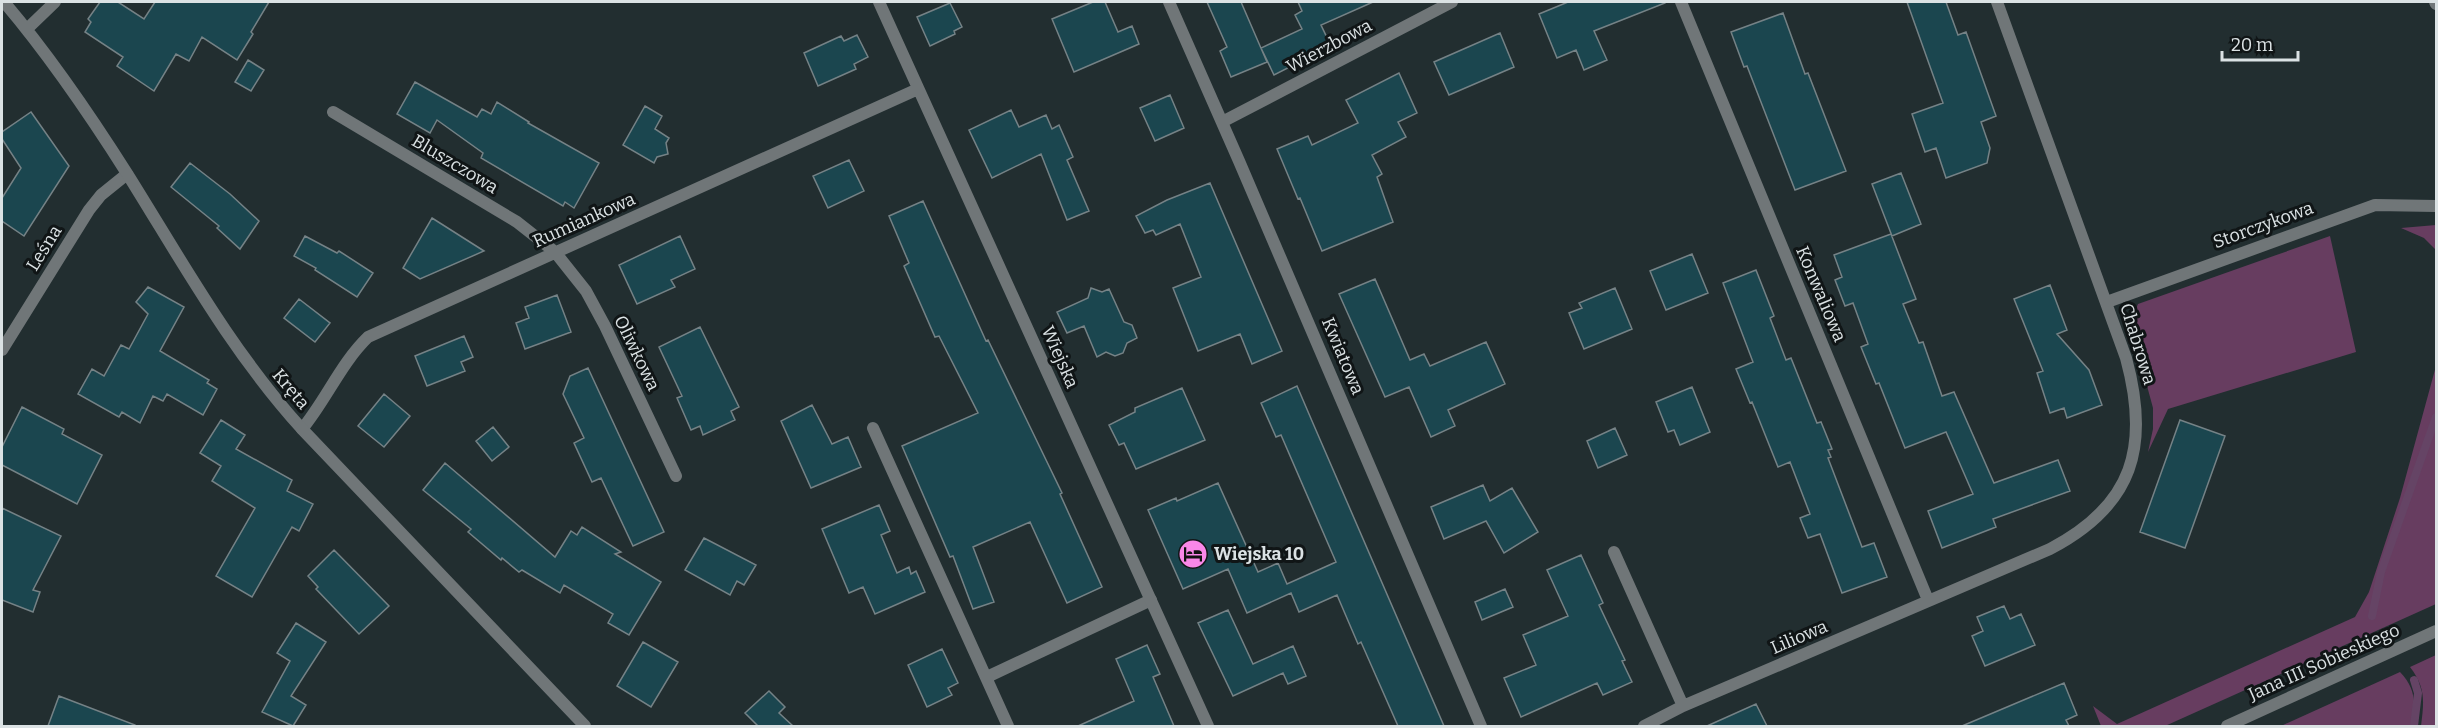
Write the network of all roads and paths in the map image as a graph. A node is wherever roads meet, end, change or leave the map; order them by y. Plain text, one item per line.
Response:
1 (4, 2) edge
2 (55, 2) edge
3 (879, 2) edge
4 (1168, 2) edge
5 (1681, 2) edge
6 (1996, 2) edge
7 (1447, 3) edge
8 (27, 29) junction
9 (918, 89) junction
10 (333, 112) dead end
11 (1222, 122) junction
12 (127, 174) junction
13 (2436, 206) edge
14 (555, 252) junction
15 (2107, 302) junction
16 (2, 350) edge
17 (873, 428) dead end
18 (302, 429) junction
19 (676, 476) dead end
20 (1614, 552) dead end
21 (1150, 600) junction
22 (1928, 600) junction
23 (2436, 631) edge
24 (987, 677) junction
25 (1683, 706) junction
26 (585, 726) edge
27 (1008, 726) edge
28 (1208, 726) edge
29 (1482, 726) edge
30 (1644, 726) edge
31 (2227, 726) edge

1 - 8 street, Kręta
2 - 8 street
3 - 9 street, Wiejska
4 - 11 street, Kwiatowa
5 - 22 street, Konwaliowa
6 - 15 street, Chabrowa
7 - 11 street, Wierzbowa
8 - 12 street, Kręta
9 - 14 street, Rumiankowa
9 - 21 street, Wiejska
10 - 14 street, Bluszczowa
11 - 29 street, Kwiatowa
12 - 16 street, Leśna
12 - 18 street, Kręta
13 - 15 street, Storczykowa
14 - 18 street, Rumiankowa
14 - 19 street, Oliwkowa
15 - 22 street, Chabrowa
17 - 24 street
18 - 26 street, Kręta
20 - 25 street
21 - 24 street
21 - 28 street, Wiejska
22 - 25 street, Liliowa
23 - 31 street, Jana III Sobieskiego
24 - 27 street
25 - 30 street, Liliowa

